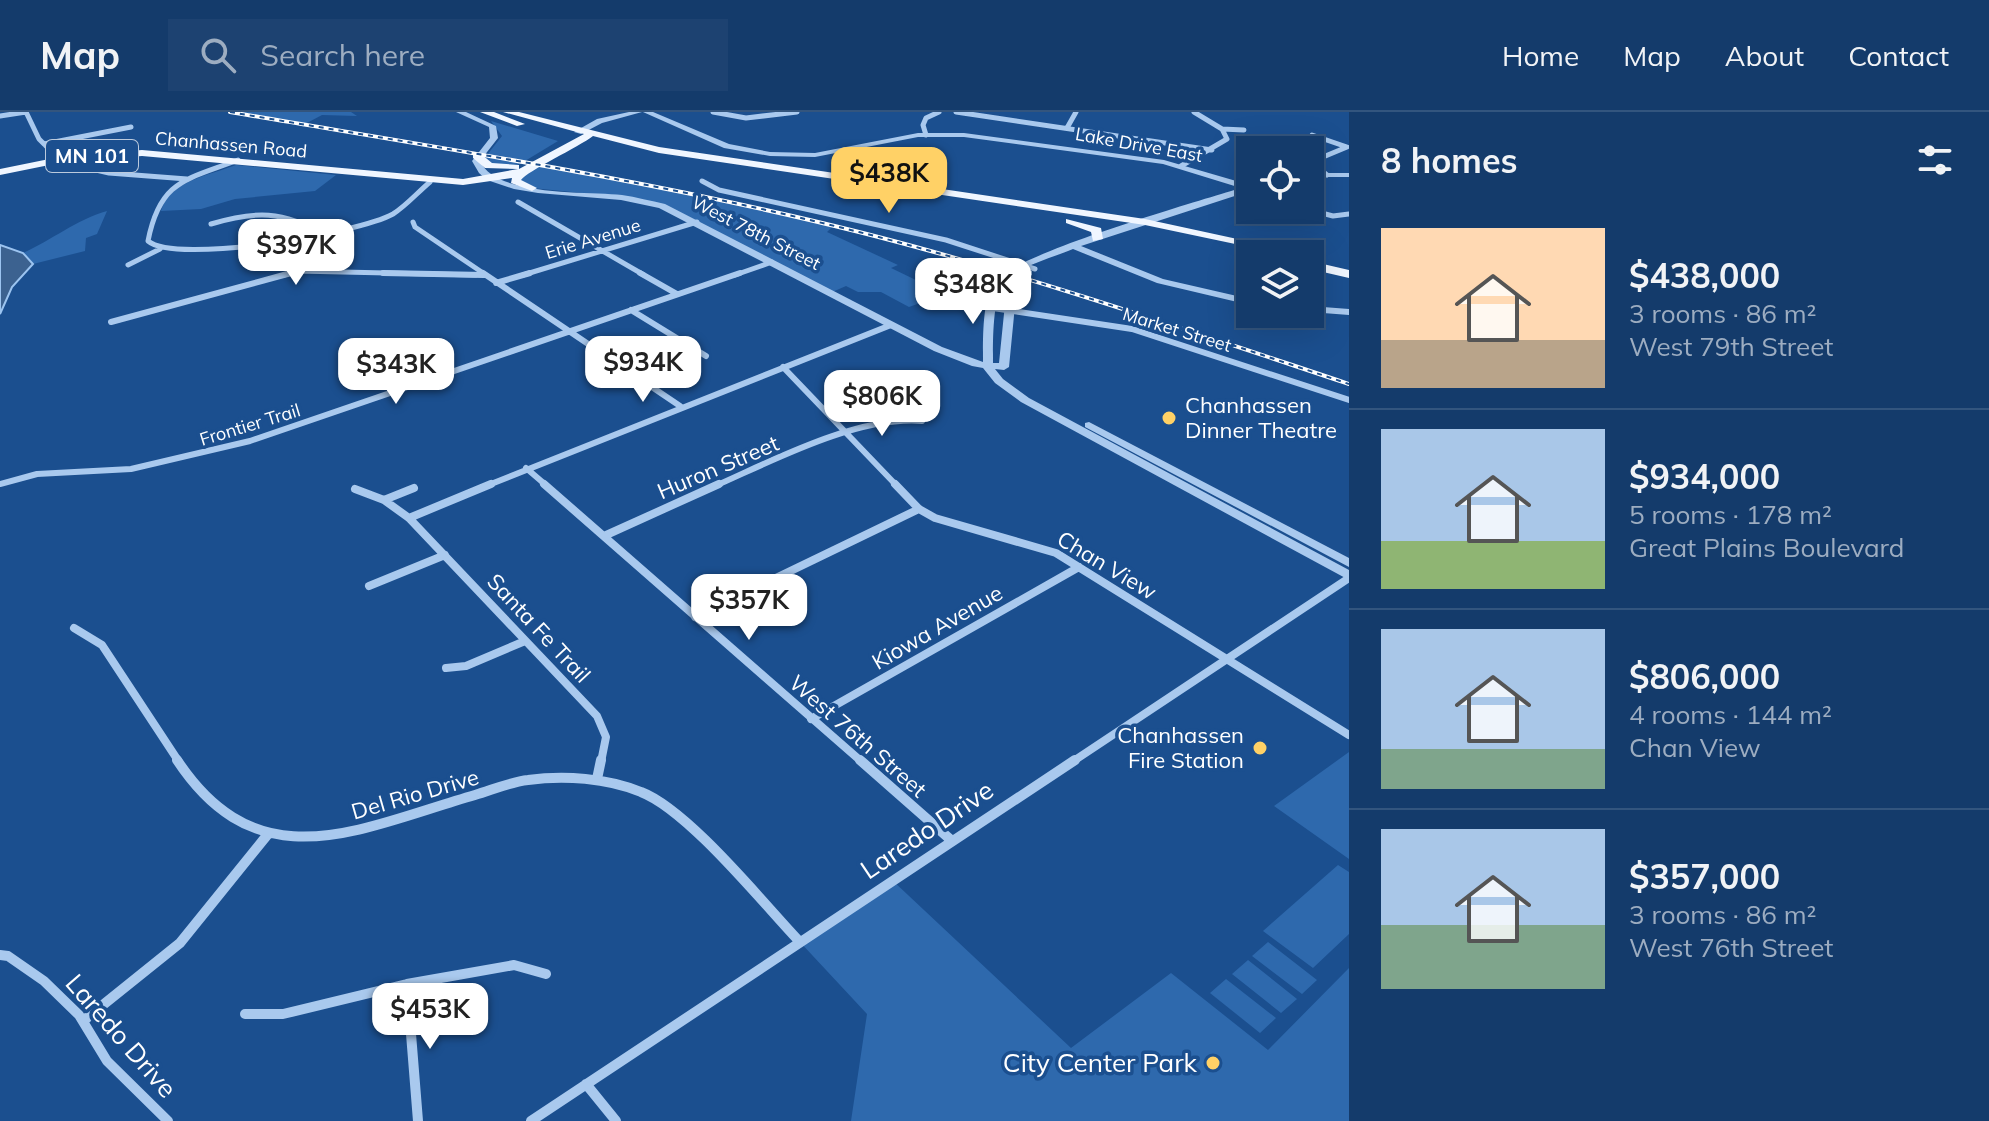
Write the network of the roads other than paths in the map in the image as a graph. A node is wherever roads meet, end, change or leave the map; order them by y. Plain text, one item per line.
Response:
1 (26, 112) edge
2 (460, 112) edge
3 (485, 112) edge
4 (508, 112) edge
5 (638, 112) edge
6 (647, 112) edge
7 (713, 112) edge
8 (797, 112) edge
9 (939, 112) edge
10 (956, 112) edge
11 (1076, 112) edge
12 (1194, 112) edge
13 (0, 116) edge
14 (553, 125) junction
15 (131, 127) dead end
16 (1067, 128) junction
17 (1222, 129) junction
18 (1244, 130) dead end
19 (585, 133) junction
20 (926, 135) junction
21 (1312, 135) dead end
22 (44, 144) junction
23 (608, 147) junction
24 (1212, 150) junction
25 (563, 153) junction
26 (477, 156) junction
27 (238, 160) junction
28 (63, 162) junction
29 (1181, 166) junction
30 (523, 170) junction
31 (0, 172) edge
32 (364, 173) junction
33 (1324, 175) edge
34 (1327, 175) junction
35 (1349, 175) edge
36 (489, 177) junction
37 (189, 179) junction
38 (702, 181) dead end
39 (430, 182) junction
40 (1236, 185) edge
41 (532, 188) junction
42 (1236, 195) edge
43 (1236, 196) edge
44 (518, 202) dead end
45 (1324, 214) edge
46 (1349, 214) edge
47 (1190, 215) junction
48 (1052, 216) junction
49 (413, 222) dead end
50 (697, 222) junction
51 (211, 224) dead end
52 (1161, 225) junction
53 (1144, 226) junction
54 (1127, 228) junction
55 (324, 235) junction
56 (1097, 239) junction
57 (1232, 239) junction
58 (1237, 240) edge
59 (1236, 247) edge
60 (160, 249) junction
61 (1079, 249) junction
62 (602, 251) junction
63 (1324, 259) edge
64 (772, 262) junction
65 (128, 265) dead end
66 (1349, 265) edge
67 (1029, 268) junction
68 (1324, 268) edge
69 (1349, 274) edge
70 (484, 275) junction
71 (496, 283) junction
72 (677, 294) junction
73 (1236, 299) edge
74 (993, 308) junction
75 (631, 310) junction
76 (1009, 310) junction
77 (1324, 310) edge
78 (1349, 312) edge
79 (111, 322) dead end
80 (891, 325) junction
81 (570, 331) junction
82 (988, 349) junction
83 (946, 353) junction
84 (706, 356) dead end
85 (783, 367) junction
86 (988, 367) junction
87 (1004, 367) junction
88 (1349, 400) edge
89 (680, 406) junction
90 (922, 421) dead end
91 (846, 431) junction
92 (526, 468) junction
93 (2, 482) edge
94 (414, 488) dead end
95 (355, 489) dead end
96 (384, 500) junction
97 (919, 509) junction
98 (409, 518) junction
99 (604, 536) junction
100 (445, 555) junction
101 (1349, 563) edge
102 (1079, 567) junction
103 (1349, 577) edge
104 (369, 586) dead end
105 (695, 617) junction
106 (74, 628) dead end
107 (525, 641) junction
108 (1226, 658) junction
109 (446, 668) dead end
110 (811, 719) junction
111 (1349, 735) edge
112 (597, 779) junction
113 (268, 834) junction
114 (951, 840) junction
115 (799, 941) junction
116 (0, 955) edge
117 (546, 974) dead end
118 (407, 984) junction
119 (245, 1014) dead end
120 (83, 1021) junction
121 (586, 1084) junction
122 (168, 1121) edge
123 (418, 1121) edge
124 (531, 1121) edge
125 (616, 1121) edge

1 - 13 street
1 - 22 street
2 - 26 street
3 - 19 main road
4 - 14 main road
5 - 19 street
6 - 20 street, Lake Drive East
7 - 8 street
9 - 20 street
10 - 16 street
11 - 16 street
12 - 17 street
14 - 19 main road
14 - 19 main road
15 - 22 street
16 - 24 street
17 - 18 street
17 - 24 street
19 - 23 main road
19 - 25 main road, Chanhassen Road / MN 101
19 - 30 main road, Chanhassen Road / MN 101
19 - 53 main road
20 - 29 street, Lake Drive East
21 - 34 street
22 - 28 street
23 - 25 main road
23 - 48 main road
24 - 29 street
25 - 30 main road, Chanhassen Road / MN 101
26 - 30 main road
26 - 36 street
27 - 28 main road, Chanhassen Road / MN 101
27 - 32 main road, Chanhassen Road / MN 101
27 - 37 street
28 - 31 main road, Chanhassen Road / MN 101
28 - 37 street
29 - 40 street, Lake Drive East
30 - 36 main road, Chanhassen Road / MN 101
30 - 41 main road
32 - 36 main road, Chanhassen Road / MN 101
32 - 39 main road, Chanhassen Road / MN 101
33 - 34 street
34 - 35 street
36 - 39 main road, Chanhassen Road / MN 101
36 - 41 street, West 78th Street
37 - 60 street
38 - 67 street
39 - 55 street
41 - 50 street, West 78th Street
42 - 53 street
43 - 47 street
44 - 62 street
45 - 46 street
47 - 52 street
47 - 57 main road
48 - 54 main road
48 - 56 main road
49 - 70 street
50 - 62 street, Erie Avenue
50 - 64 street, West 78th Street
51 - 55 street
52 - 53 main road
52 - 57 main road
53 - 54 main road
53 - 59 main road
53 - 61 street
54 - 56 street
55 - 60 street
56 - 61 street
57 - 58 main road
60 - 65 street
61 - 67 street
61 - 73 street
62 - 71 street, Erie Avenue
62 - 72 street
63 - 66 main road
64 - 72 street, Frontier Trail
64 - 80 street, West 78th Street
67 - 74 street
67 - 76 street
68 - 69 main road
70 - 71 street
70 - 79 street
71 - 81 street
72 - 75 street, Frontier Trail
74 - 76 street, Market Street
74 - 82 street
75 - 81 street, Frontier Trail
75 - 84 street
76 - 87 street
76 - 88 street, Market Street
77 - 78 street
80 - 83 street, West 78th Street
80 - 85 street
81 - 89 street
81 - 93 street, Frontier Trail
82 - 83 street
82 - 86 street
83 - 86 street, West 78th Street
85 - 89 street
85 - 91 street, Chan View
86 - 87 street, West 78th Street
86 - 103 street, West 78th Street
87 - 101 street
89 - 92 street
90 - 91 street, Huron Street
91 - 97 street, Chan View
91 - 99 street, Huron Street
92 - 98 street
92 - 99 street, West 76th Street
94 - 96 street
95 - 96 street, Santa Fe Trail
96 - 98 street, Santa Fe Trail
97 - 102 street, Chan View
97 - 105 street
98 - 100 street, Santa Fe Trail
99 - 105 street, West 76th Street
100 - 104 street
100 - 107 street, Santa Fe Trail
102 - 108 street, Chan View
102 - 110 street, Kiowa Avenue
103 - 108 street, Laredo Drive
105 - 110 street, West 76th Street
106 - 113 street, Del Rio Drive
107 - 109 street
107 - 112 street, Santa Fe Trail
108 - 111 street, Chan View
108 - 114 street, Laredo Drive
110 - 114 street, West 76th Street
112 - 113 street, Del Rio Drive
112 - 115 street, Del Rio Drive
113 - 120 street
114 - 115 street, Laredo Drive
115 - 121 street, Laredo Drive
116 - 120 street, Laredo Drive
117 - 118 street
118 - 119 street
118 - 123 street
120 - 122 street, Laredo Drive
121 - 124 street, Laredo Drive
121 - 125 street

